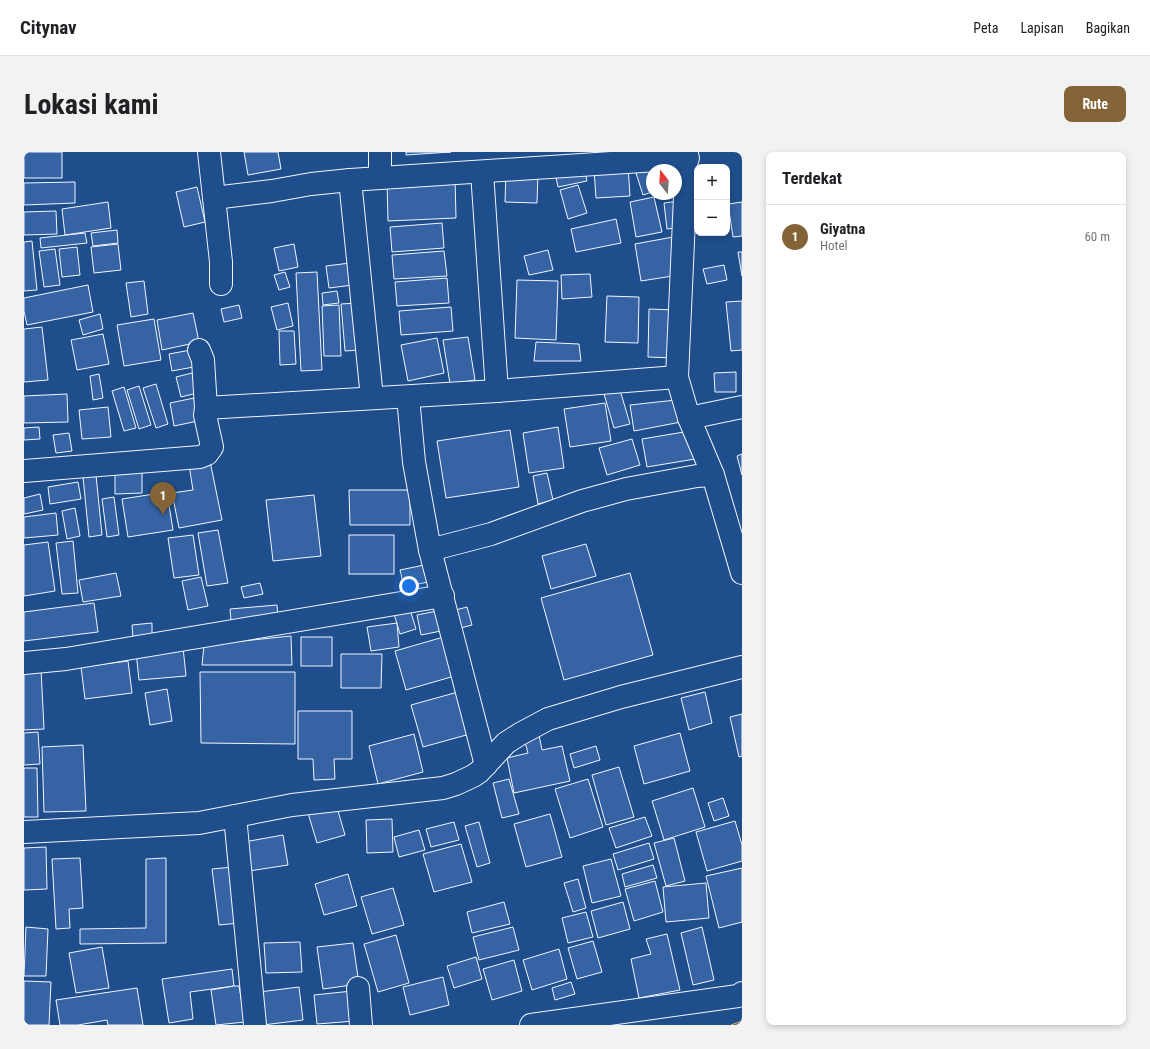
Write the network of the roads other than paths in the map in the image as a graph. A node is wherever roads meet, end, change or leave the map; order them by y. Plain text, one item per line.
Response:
1 (209, 152) edge
2 (380, 152) edge
3 (687, 155) edge
4 (482, 172) junction
5 (380, 178) junction
6 (350, 180) junction
7 (214, 198) junction
8 (221, 284) dead end
9 (199, 350) dead end
10 (677, 377) junction
11 (497, 391) junction
12 (408, 397) junction
13 (372, 398) junction
14 (742, 407) edge
15 (206, 408) junction
16 (689, 418) junction
17 (24, 470) edge
18 (713, 475) junction
19 (430, 550) junction
20 (742, 573) edge
21 (443, 596) junction
22 (24, 663) edge
23 (742, 667) edge
24 (486, 765) junction
25 (235, 816) junction
26 (24, 832) edge
27 (358, 988) dead end
28 (742, 993) edge
29 (255, 1025) edge
30 (361, 1025) edge
31 (531, 1025) edge

1 - 7 street
2 - 5 street
3 - 4 street
3 - 10 street
4 - 5 street
4 - 11 street
5 - 6 street
6 - 7 street
6 - 13 street
7 - 8 street
9 - 15 street
10 - 11 street
10 - 16 street
11 - 12 street
12 - 13 street
12 - 19 street
13 - 15 street
14 - 16 street
15 - 17 street
16 - 18 street
18 - 19 street
18 - 20 street
19 - 21 street
21 - 22 street
21 - 24 street
23 - 24 street
24 - 25 street
25 - 26 street
25 - 29 street
27 - 30 street
28 - 31 street

